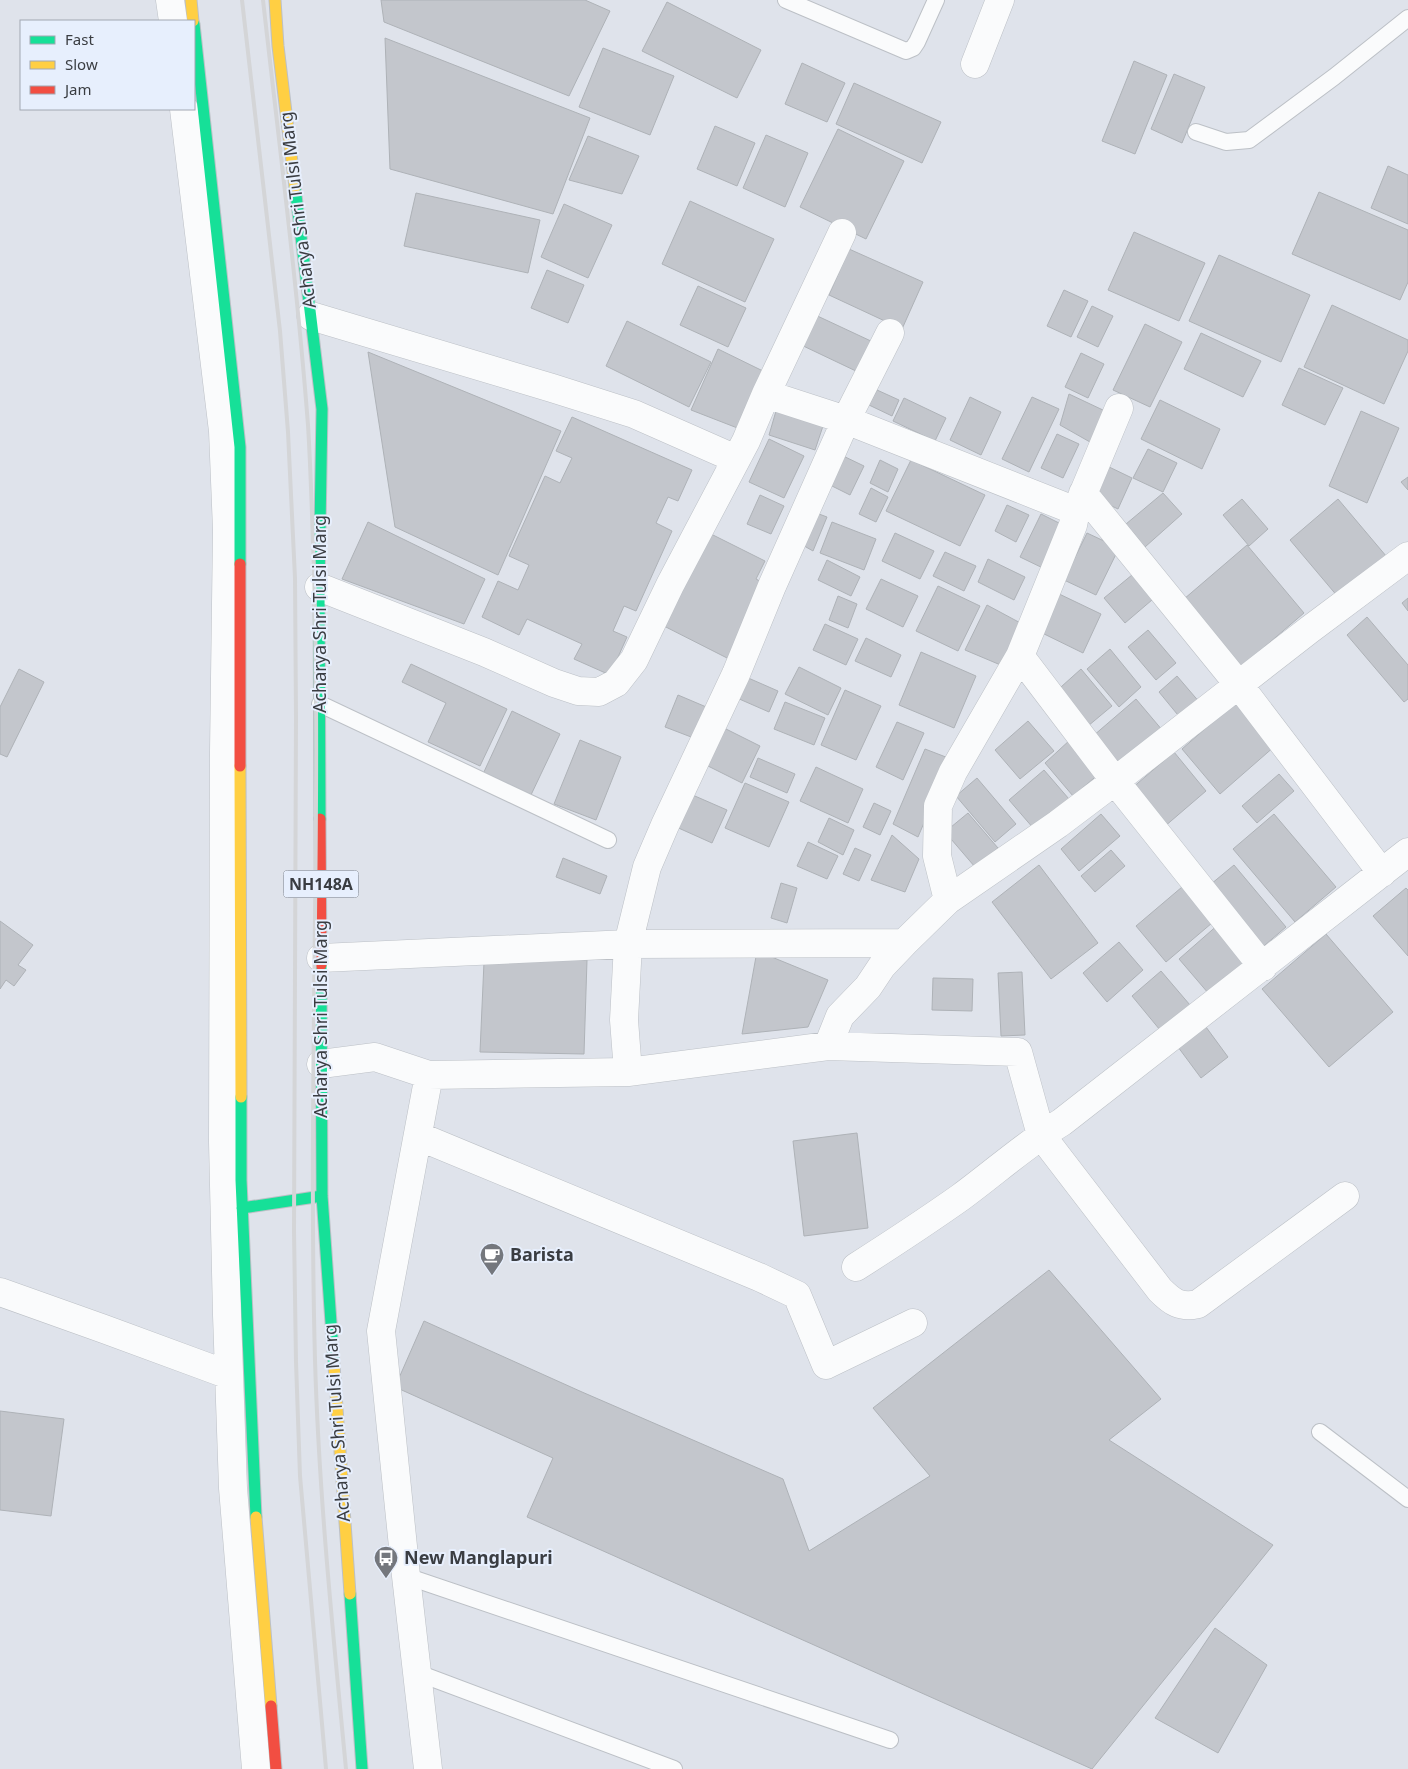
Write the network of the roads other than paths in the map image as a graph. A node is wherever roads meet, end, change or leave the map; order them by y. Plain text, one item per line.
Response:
1 (170, 0) edge
2 (191, 0) edge
3 (275, 0) edge
4 (786, 0) edge
5 (936, 0) edge
6 (1000, 0) edge
7 (1408, 18) edge
8 (173, 20) edge
9 (194, 20) edge
10 (195, 32) edge
11 (975, 64) dead end
12 (184, 110) edge
13 (1196, 132) dead end
14 (842, 233) dead end
15 (311, 316) junction
16 (890, 333) dead end
17 (766, 394) junction
18 (1119, 408) dead end
19 (846, 420) junction
20 (736, 459) junction
21 (1080, 502) junction
22 (1408, 556) edge
23 (319, 587) junction
24 (1020, 656) junction
25 (1238, 685) junction
26 (320, 704) junction
27 (1115, 781) junction
28 (608, 840) dead end
29 (1408, 852) edge
30 (1382, 873) junction
31 (948, 900) junction
32 (904, 943) junction
33 (628, 944) junction
34 (321, 958) junction
35 (1263, 967) junction
36 (828, 1046) junction
37 (321, 1064) junction
38 (628, 1072) junction
39 (429, 1075) junction
40 (1041, 1135) junction
41 (418, 1136) junction
42 (322, 1196) junction
43 (1345, 1196) dead end
44 (242, 1208) junction
45 (856, 1267) dead end
46 (0, 1292) edge
47 (913, 1323) dead end
48 (229, 1375) junction
49 (1320, 1432) dead end
50 (1408, 1499) edge
51 (406, 1576) junction
52 (418, 1673) junction
53 (890, 1740) dead end
54 (256, 1769) edge
55 (276, 1769) edge
56 (362, 1769) edge
57 (428, 1769) edge
58 (674, 1769) edge

1 - 8 street
2 - 9 highway
3 - 15 highway, Acharya Shri Tulsi Marg / NH148A
4 - 5 lane
6 - 11 street
7 - 13 lane
10 - 44 highway
12 - 48 street
14 - 17 street
15 - 20 street
15 - 23 highway, Acharya Shri Tulsi Marg / NH148A
16 - 19 street
17 - 19 street
17 - 20 street
18 - 21 street
19 - 21 street
19 - 33 street
20 - 23 street
21 - 24 street
21 - 25 street
22 - 25 street
23 - 26 highway, Acharya Shri Tulsi Marg / NH148A
24 - 27 street
24 - 31 street
25 - 27 street
25 - 30 street
26 - 28 lane
26 - 34 highway, Acharya Shri Tulsi Marg / NH148A
27 - 31 street
27 - 35 street
29 - 30 street
30 - 35 street
31 - 32 street
32 - 33 street
32 - 36 street
33 - 34 street
33 - 38 street
34 - 37 highway, Acharya Shri Tulsi Marg / NH148A
35 - 40 street
36 - 38 street
36 - 40 street
37 - 39 street
37 - 42 highway, Acharya Shri Tulsi Marg / NH148A
38 - 39 street
39 - 41 street
40 - 43 street
40 - 45 street
41 - 47 street
41 - 51 street
42 - 44 highway
42 - 56 highway, Acharya Shri Tulsi Marg / NH148A
44 - 55 highway
46 - 48 street
48 - 54 street
49 - 50 lane
51 - 52 street
51 - 53 lane
52 - 57 street
52 - 58 lane

